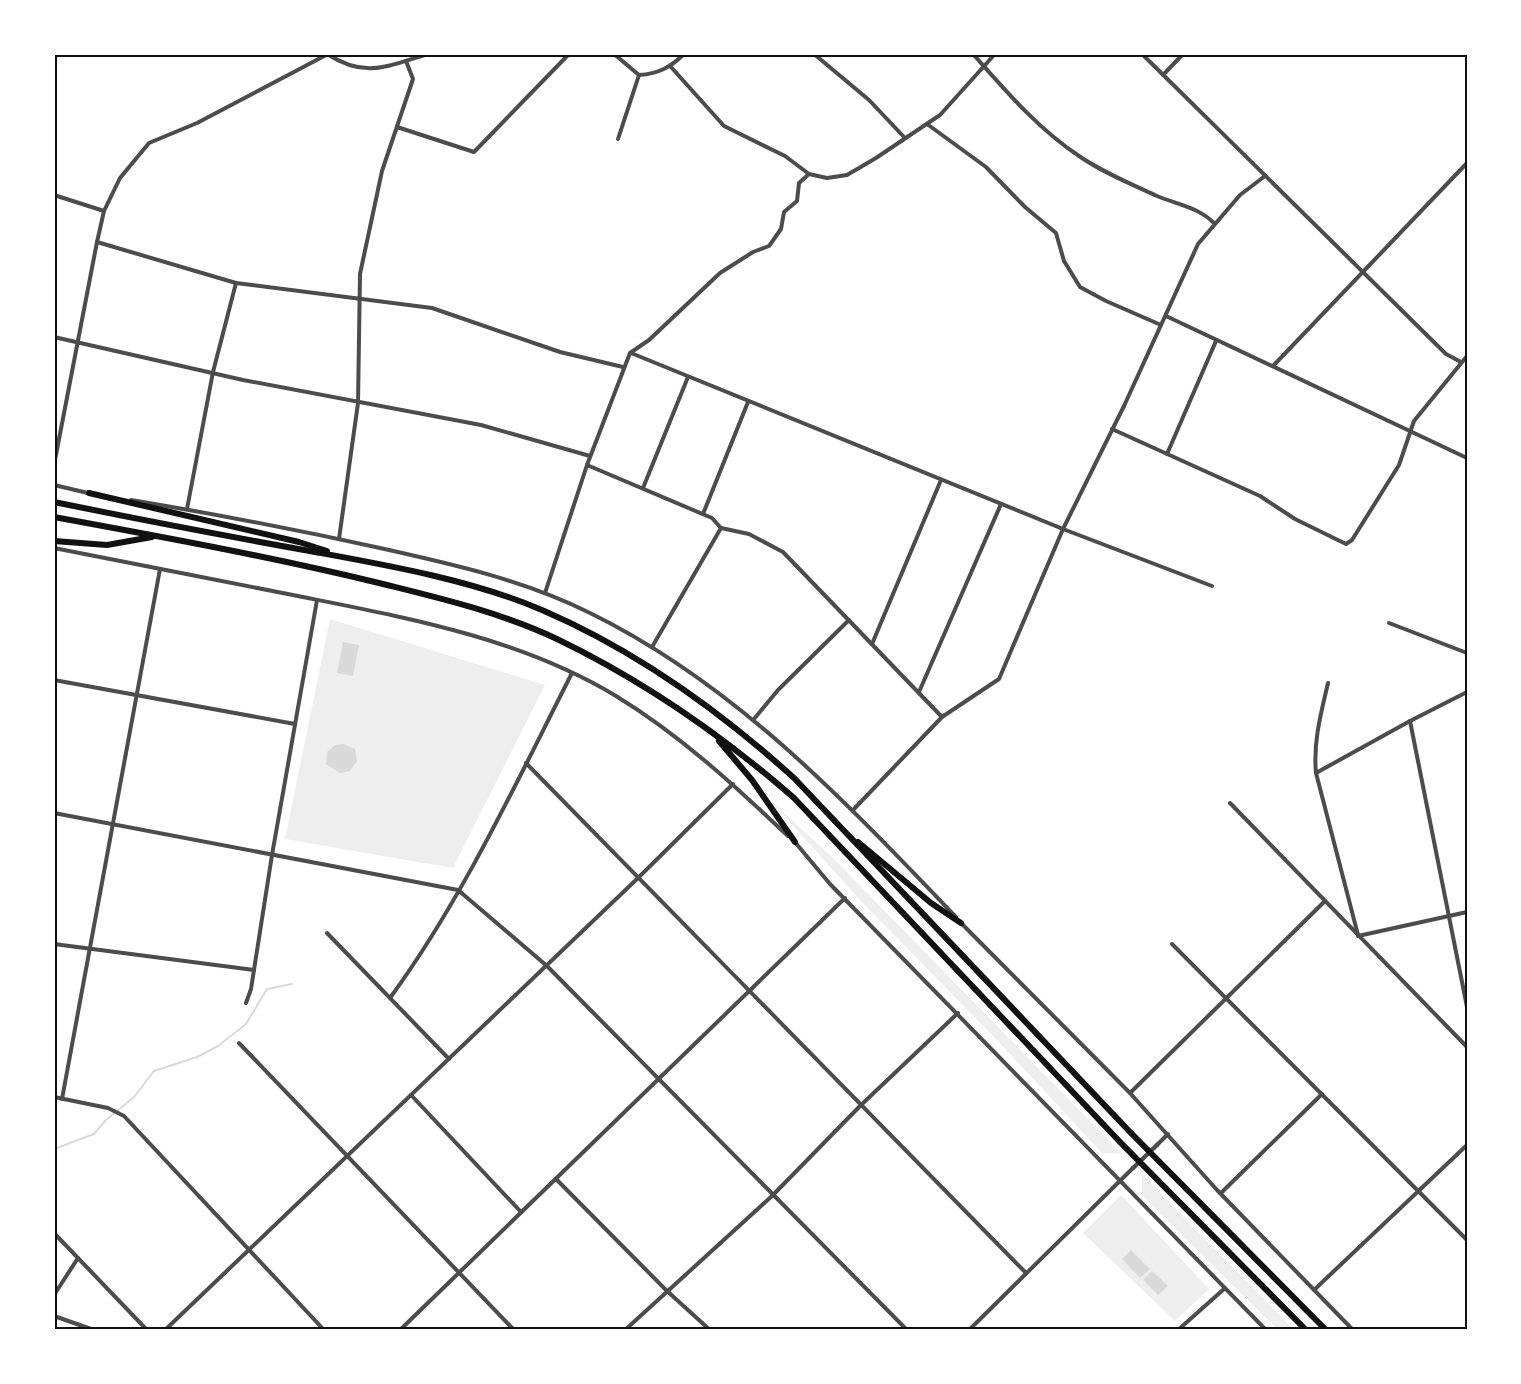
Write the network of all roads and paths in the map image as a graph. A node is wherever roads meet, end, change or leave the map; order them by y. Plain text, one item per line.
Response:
1 (328, 54) edge
2 (428, 54) edge
3 (569, 54) edge
4 (614, 54) edge
5 (684, 54) edge
6 (814, 54) edge
7 (974, 54) edge
8 (994, 54) edge
9 (1142, 54) edge
10 (1183, 54) edge
11 (406, 60) junction
12 (983, 65) junction
13 (671, 67) junction
14 (639, 75) junction
15 (1162, 75) junction
16 (927, 124) junction
17 (397, 127) junction
18 (904, 137) junction
19 (618, 139) dead end
20 (1466, 165) edge
21 (809, 174) junction
22 (1265, 176) junction
23 (54, 195) edge
24 (104, 211) junction
25 (1214, 223) junction
26 (97, 242) junction
27 (1362, 272) junction
28 (236, 283) junction
29 (361, 299) junction
30 (1166, 316) junction
31 (1161, 325) junction
32 (54, 337) edge
33 (1215, 341) junction
34 (78, 342) junction
35 (630, 353) junction
36 (1467, 356) edge
37 (1461, 362) junction
38 (1273, 366) junction
39 (623, 367) junction
40 (213, 372) junction
41 (688, 377) junction
42 (748, 402) junction
43 (358, 403) junction
44 (1112, 429) junction
45 (1410, 430) junction
46 (1167, 454) junction
47 (590, 456) junction
48 (1467, 458) edge
49 (54, 465) edge
50 (587, 465) junction
51 (941, 480) junction
52 (54, 485) edge
53 (643, 488) junction
54 (89, 493) junction
55 (54, 502) edge
56 (1001, 504) junction
57 (187, 509) junction
58 (703, 514) junction
59 (54, 517) edge
60 (720, 528) junction
61 (1063, 529) junction
62 (158, 536) junction
63 (339, 539) junction
64 (54, 541) edge
65 (54, 548) edge
66 (347, 558) junction
67 (160, 569) junction
68 (1212, 586) dead end
69 (545, 593) junction
70 (317, 600) junction
71 (849, 620) junction
72 (1389, 623) dead end
73 (872, 644) junction
74 (652, 647) junction
75 (1467, 653) edge
76 (572, 673) junction
77 (54, 680) edge
78 (1328, 683) dead end
79 (919, 692) junction
80 (1467, 693) edge
81 (136, 695) junction
82 (942, 717) junction
83 (754, 719) junction
84 (1410, 721) junction
85 (295, 724) junction
86 (711, 732) junction
87 (526, 763) junction
88 (1316, 774) junction
89 (733, 784) junction
90 (1230, 803) dead end
91 (853, 810) junction
92 (54, 813) edge
93 (111, 824) junction
94 (836, 824) junction
95 (795, 842) junction
96 (272, 855) junction
97 (638, 878) junction
98 (458, 890) junction
99 (845, 898) junction
100 (1325, 901) junction
101 (1467, 912) edge
102 (1449, 916) junction
103 (962, 923) junction
104 (327, 933) dead end
105 (1359, 936) junction
106 (54, 944) edge
107 (1172, 944) dead end
108 (88, 948) junction
109 (547, 966) junction
110 (254, 970) junction
111 (748, 991) junction
112 (390, 998) junction
113 (1226, 998) junction
114 (246, 1003) dead end
115 (1467, 1007) edge
116 (958, 1013) junction
117 (239, 1043) dead end
118 (1467, 1047) edge
119 (449, 1059) junction
120 (657, 1079) junction
121 (1130, 1093) junction
122 (1322, 1094) junction
123 (411, 1095) junction
124 (54, 1097) edge
125 (62, 1099) junction
126 (860, 1106) junction
127 (1168, 1134) junction
128 (1157, 1145) joint
129 (1467, 1145) edge
130 (347, 1156) junction
131 (1133, 1168) joint
132 (556, 1179) junction
133 (1120, 1181) junction
134 (1419, 1192) junction
135 (1221, 1193) junction
136 (772, 1196) junction
137 (521, 1212) junction
138 (54, 1233) edge
139 (1467, 1240) edge
140 (249, 1251) junction
141 (78, 1258) junction
142 (1026, 1273) junction
143 (459, 1274) junction
144 (1224, 1289) junction
145 (1314, 1290) junction
146 (667, 1291) junction
147 (54, 1295) edge
148 (54, 1316) edge
149 (168, 1329) edge
150 (94, 1330) edge
151 (147, 1330) edge
152 (324, 1330) edge
153 (400, 1330) edge
154 (514, 1330) edge
155 (626, 1330) edge
156 (710, 1330) edge
157 (907, 1330) edge
158 (969, 1330) edge
159 (1178, 1330) edge
160 (1266, 1330) edge
161 (1306, 1330) edge
162 (1326, 1330) edge
163 (1353, 1330) edge

1 - 11 street
1 - 24 street
2 - 11 street
3 - 17 street
4 - 14 street
5 - 13 street
6 - 18 street
7 - 12 street
8 - 12 street
9 - 15 street
10 - 15 street
11 - 17 street
12 - 16 street
12 - 25 street
13 - 14 street
13 - 21 street
14 - 19 street
15 - 22 street
16 - 18 street
16 - 31 street
17 - 29 street
18 - 21 street
20 - 27 street
21 - 35 street
22 - 25 street
22 - 27 street
23 - 24 street
24 - 26 street
25 - 30 street
26 - 28 street
26 - 34 street
27 - 37 street
27 - 38 street
28 - 29 street
28 - 40 street
29 - 39 street
29 - 43 street
30 - 31 street
30 - 33 street
31 - 44 street
32 - 34 street
33 - 38 street
33 - 46 street
34 - 40 street
34 - 49 street
35 - 39 street
35 - 41 street
36 - 37 street
37 - 45 street
38 - 45 street
39 - 47 street
40 - 43 street
40 - 57 street
41 - 42 street
41 - 53 street
42 - 51 street
42 - 58 street
43 - 47 street
43 - 63 street
44 - 46 street
44 - 61 street
45 - 46 street
45 - 48 street
47 - 50 street
50 - 53 street
50 - 69 street
51 - 56 street
51 - 73 street
52 - 54 street
53 - 58 street
54 - 57 street
54 - 66 highway
55 - 66 highway
56 - 61 street
56 - 79 street
57 - 63 street
58 - 60 street
59 - 62 highway
60 - 71 street
60 - 74 street
61 - 68 street
61 - 82 street
62 - 64 highway
62 - 86 highway
63 - 69 street
65 - 67 street
66 - 94 highway
67 - 70 street
67 - 81 street
69 - 74 street
70 - 76 street
70 - 85 street
71 - 73 street
71 - 83 street
72 - 75 street
73 - 79 street
74 - 83 street
76 - 87 street
76 - 89 street
77 - 81 street
78 - 88 street
79 - 82 street
80 - 84 street
81 - 85 street
81 - 93 street
82 - 91 street
83 - 91 street
84 - 88 street
84 - 102 street
85 - 96 street
86 - 95 highway
86 - 161 highway
87 - 97 street
87 - 98 street
88 - 105 street
89 - 95 street
89 - 97 street
90 - 100 street
91 - 103 street
92 - 93 street
93 - 96 street
93 - 108 street
94 - 103 highway
94 - 162 highway
95 - 99 street
96 - 98 street
96 - 110 street
97 - 109 street
97 - 111 street
98 - 109 street
98 - 112 street
99 - 111 street
99 - 116 street
100 - 105 street
100 - 113 street
101 - 102 street
102 - 105 street
102 - 115 street
103 - 121 street
104 - 112 street
105 - 118 street
106 - 108 street
107 - 113 street
108 - 110 street
108 - 125 street
109 - 119 street
109 - 120 street
110 - 114 street
111 - 120 street
111 - 126 street
112 - 119 street
113 - 121 street
113 - 122 street
116 - 126 street
116 - 133 street
117 - 130 street
119 - 123 street
120 - 132 street
120 - 136 street
121 - 127 street
122 - 134 street
122 - 135 street
123 - 130 street
123 - 137 street
124 - 125 street
125 - 140 street
126 - 136 street
126 - 142 street
127 - 128 street
127 - 135 street
128 - 131 street
129 - 134 street
130 - 140 street
130 - 143 street
131 - 133 street
132 - 137 street
132 - 146 street
133 - 142 street
133 - 144 street
134 - 139 street
134 - 145 street
135 - 145 street
136 - 146 street
136 - 157 street
137 - 143 street
138 - 141 street
140 - 149 street
140 - 152 street
141 - 147 street
141 - 151 street
142 - 158 street
143 - 153 street
143 - 154 street
144 - 159 street
144 - 160 street
145 - 163 street
146 - 155 street
146 - 156 street
148 - 150 street

